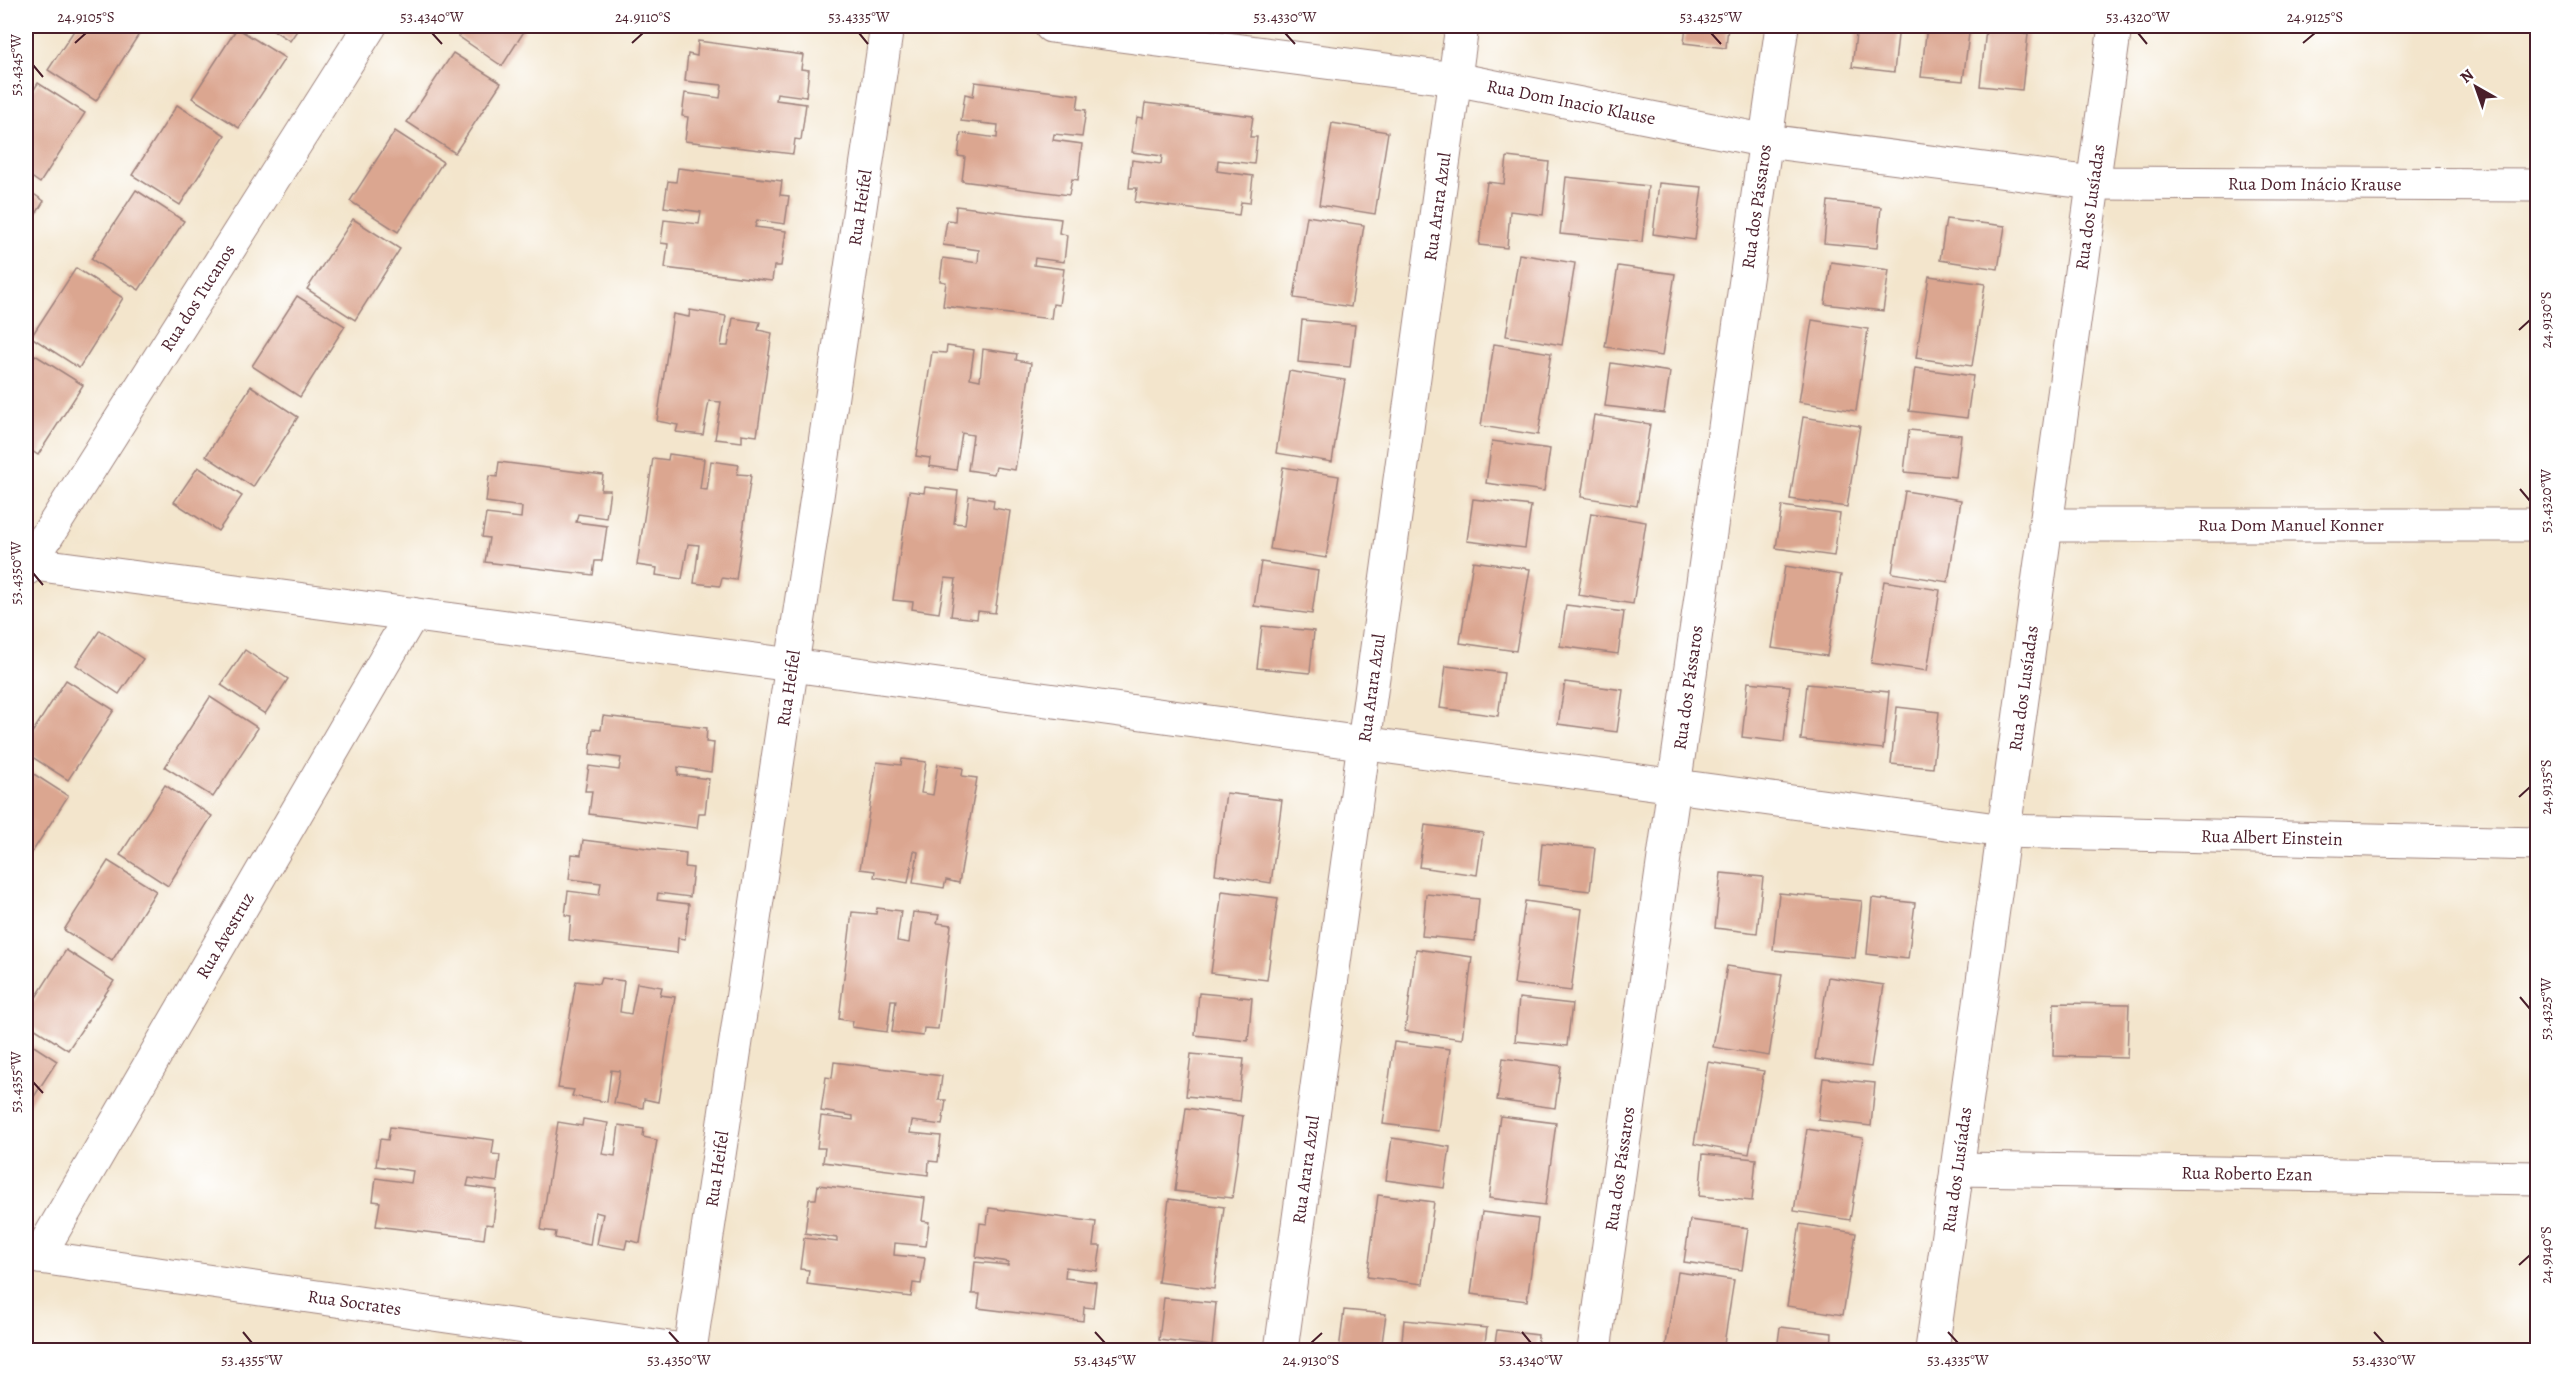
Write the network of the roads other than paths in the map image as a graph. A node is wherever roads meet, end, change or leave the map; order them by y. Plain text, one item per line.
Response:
1 (370, 26) edge
2 (887, 26) edge
3 (1051, 26) edge
4 (1462, 26) edge
5 (1782, 26) edge
6 (2115, 26) edge
7 (1455, 79) junction
8 (1767, 141) junction
9 (2093, 183) junction
10 (2538, 185) edge
11 (2045, 525) junction
12 (2538, 525) edge
13 (27, 565) edge
14 (412, 614) junction
15 (792, 665) junction
16 (1364, 742) junction
17 (1675, 786) junction
18 (2004, 831) junction
19 (2538, 844) edge
20 (1957, 1169) junction
21 (2538, 1178) edge
22 (32, 1256) edge
23 (683, 1350) edge
24 (690, 1350) edge
25 (1281, 1350) edge
26 (1594, 1350) edge
27 (1932, 1350) edge

1 - 13 street, Rua dos Tucanos
2 - 15 street, Rua Heifel
3 - 7 street, Rua Dom Inacio Klause
4 - 7 street, Rua Arara Azul
5 - 8 street, Rua dos Pássaros
6 - 9 street, Rua dos Lusíadas
7 - 8 street, Rua Dom Inacio Klause
7 - 16 street, Rua Arara Azul
8 - 9 street, Rua Dom Inacio Klause
8 - 17 street, Rua dos Pássaros
9 - 10 street, Rua Dom Inácio Krause
9 - 11 street, Rua dos Lusíadas
11 - 12 street, Rua Dom Manuel Konner
11 - 18 street, Rua dos Lusíadas
13 - 14 street, Rua Albert Einstein
14 - 15 street, Rua Albert Einstein
14 - 22 street, Rua Avestruz
15 - 16 street, Rua Albert Einstein
15 - 24 street, Rua Heifel
16 - 17 street, Rua Albert Einstein
16 - 25 street, Rua Arara Azul
17 - 18 street, Rua Albert Einstein
17 - 26 street, Rua dos Pássaros
18 - 19 street, Rua Albert Einstein
18 - 20 street, Rua dos Lusíadas
20 - 21 street, Rua Roberto Ezan
20 - 27 street, Rua dos Lusíadas
22 - 23 street, Rua Socrates

